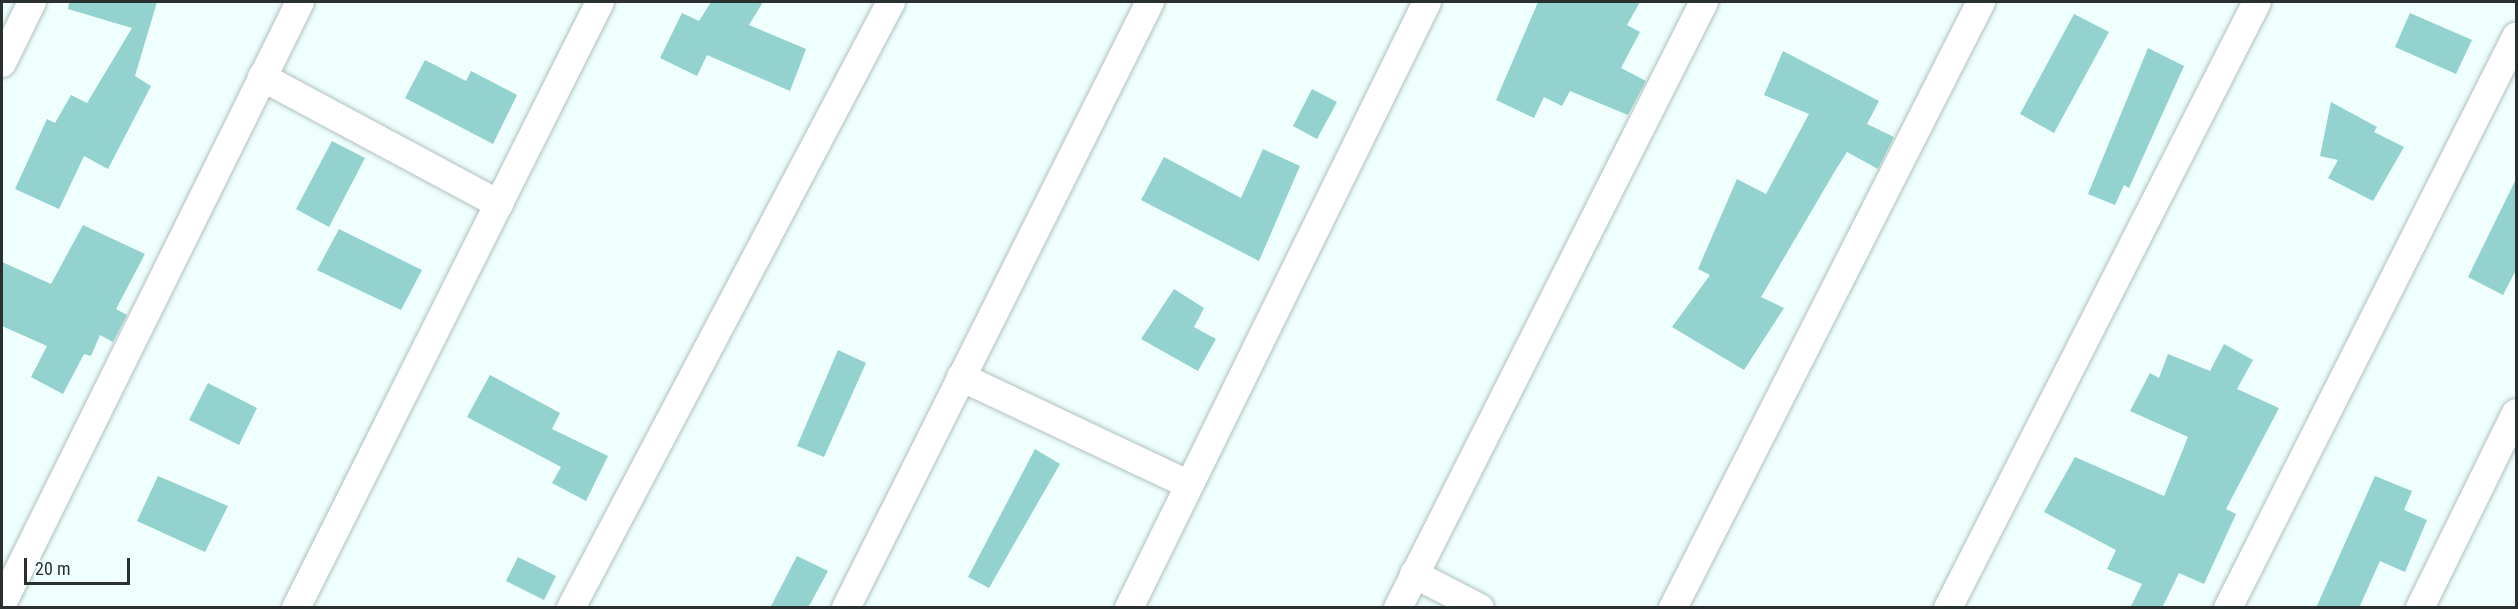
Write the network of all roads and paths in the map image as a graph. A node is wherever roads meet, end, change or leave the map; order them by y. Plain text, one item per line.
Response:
1 (32, 2) edge
2 (300, 2) edge
3 (600, 2) edge
4 (891, 2) edge
5 (1150, 2) edge
6 (1427, 2) edge
7 (1704, 2) edge
8 (1981, 2) edge
9 (2258, 2) edge
10 (2517, 37) edge
11 (2, 63) edge
12 (262, 77) junction
13 (499, 204) junction
14 (962, 377) junction
15 (2517, 413) edge
16 (1189, 485) junction
17 (1414, 574) junction
18 (2, 604) edge
19 (296, 608) edge
20 (571, 608) edge
21 (846, 608) edge
22 (1129, 608) edge
23 (1398, 608) edge
24 (1480, 608) edge
25 (1673, 608) edge
26 (1948, 608) edge
27 (2228, 608) edge
28 (2420, 608) edge

1 - 11 street
2 - 12 street
3 - 13 street
4 - 20 street
5 - 14 street
6 - 16 street
7 - 17 street
8 - 25 street
9 - 26 street
10 - 27 street
12 - 13 street
12 - 18 street
13 - 19 street
14 - 16 street
14 - 21 street
15 - 28 street
16 - 22 street
17 - 23 street
17 - 24 street

